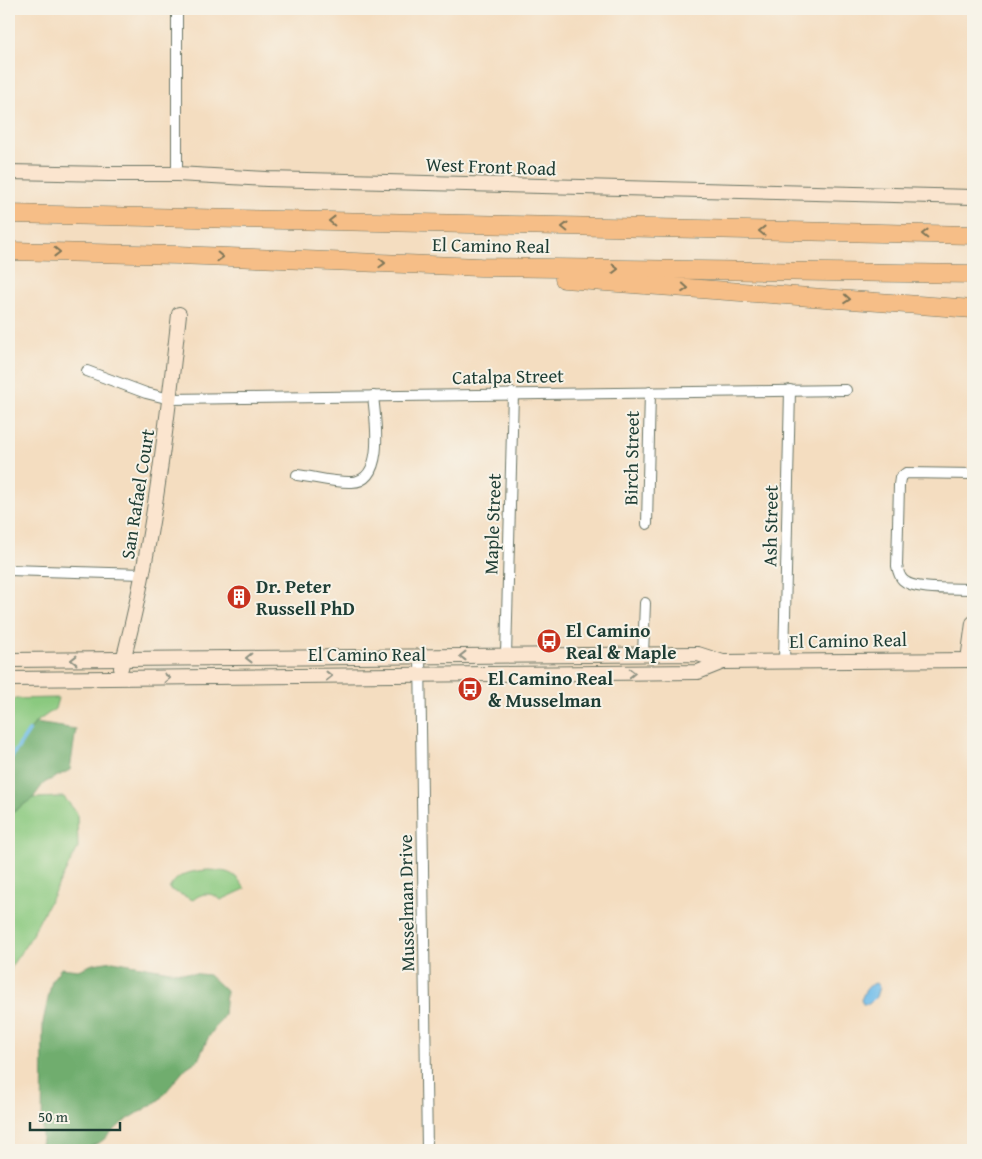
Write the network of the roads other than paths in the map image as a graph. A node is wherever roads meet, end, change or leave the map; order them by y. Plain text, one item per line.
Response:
1 (177, 9) edge
2 (9, 172) edge
3 (177, 174) junction
4 (973, 197) edge
5 (9, 214) edge
6 (973, 235) edge
7 (9, 251) edge
8 (480, 267) junction
9 (973, 274) edge
10 (973, 309) edge
11 (179, 314) dead end
12 (87, 371) dead end
13 (790, 390) junction
14 (846, 390) dead end
15 (650, 392) junction
16 (513, 393) junction
17 (373, 396) junction
18 (170, 399) junction
19 (973, 474) edge
20 (297, 475) dead end
21 (647, 524) dead end
22 (9, 570) edge
23 (143, 574) junction
24 (973, 589) edge
25 (645, 603) dead end
26 (973, 623) edge
27 (506, 655) junction
28 (644, 655) junction
29 (420, 656) junction
30 (9, 660) edge
31 (123, 660) junction
32 (971, 660) edge
33 (723, 662) junction
34 (784, 662) junction
35 (420, 676) junction
36 (118, 678) junction
37 (9, 679) edge
38 (427, 1150) edge

1 - 3 street
2 - 3 main road, West Front Road
3 - 4 main road, West Front Road
6 -> 5 highway, El Camino Real
7 -> 8 highway, El Camino Real
8 -> 9 highway, El Camino Real
8 -> 10 highway
11 - 18 main road, San Rafael Court
12 - 18 street, Catalpa Street
13 - 14 street, Catalpa Street
13 - 15 street, Catalpa Street
13 - 34 street, Ash Street
15 - 16 street, Catalpa Street
15 - 21 street, Birch Street
16 - 17 street, Catalpa Street
16 - 27 street, Maple Street
17 - 18 street, Catalpa Street
17 - 20 street
18 - 23 main road, San Rafael Court
19 - 24 street
22 - 23 street
23 - 31 main road, San Rafael Court
25 - 28 street
26 - 32 main road
27 - 28 main road, El Camino Real
27 -> 29 main road, El Camino Real
28 - 33 main road, El Camino Real
29 -> 31 main road, El Camino Real
29 - 35 street, Musselman Drive
31 -> 30 main road, El Camino Real
31 - 36 main road, San Rafael Court
32 - 34 main road, El Camino Real
33 - 34 main road, El Camino Real
35 -> 33 main road, El Camino Real
36 -> 35 main road, El Camino Real
35 - 38 street, Musselman Drive
36 - 37 main road, El Camino Real

